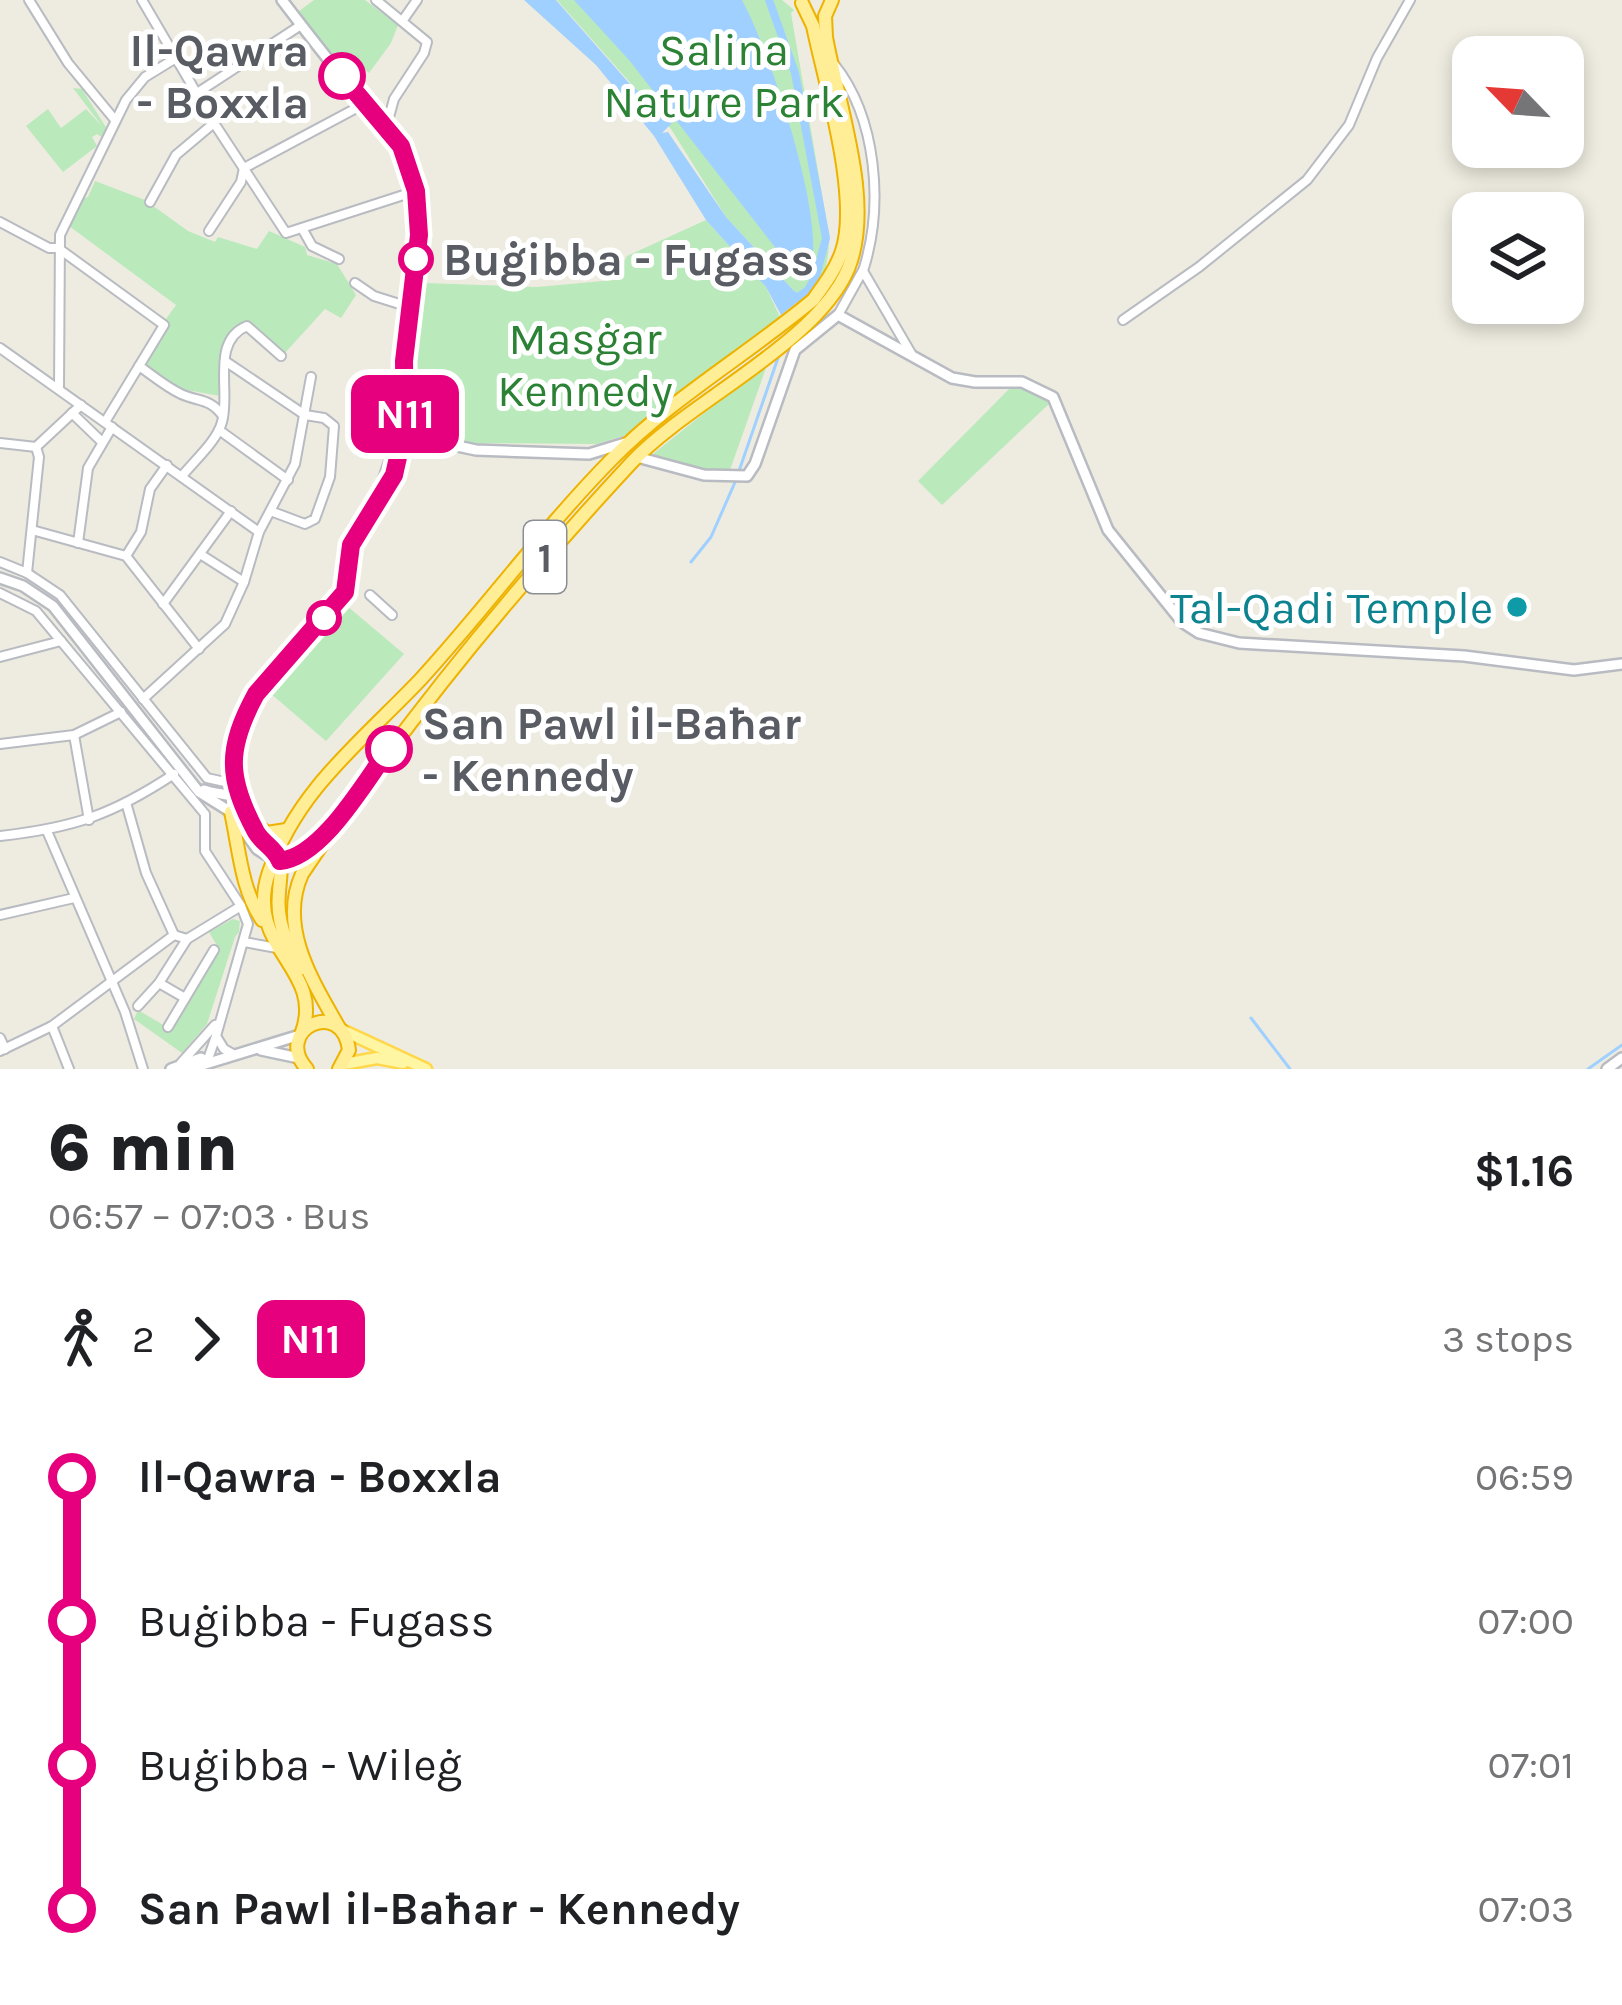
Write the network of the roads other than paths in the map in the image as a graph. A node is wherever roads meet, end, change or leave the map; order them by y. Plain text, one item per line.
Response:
1 (29, 0) edge
2 (142, 0) edge
3 (282, 0) edge
4 (376, 0) edge
5 (416, 0) edge
6 (831, 0) edge
7 (1410, 0) edge
8 (799, 2) edge
9 (403, 20) junction
10 (301, 25) junction
11 (176, 58) junction
12 (830, 58) junction
13 (196, 93) junction
14 (364, 104) junction
15 (115, 120) junction
16 (214, 123) junction
17 (386, 128) junction
18 (244, 168) junction
19 (416, 191) junction
20 (150, 202) dead end
21 (0, 222) edge
22 (303, 230) junction
23 (209, 231) dead end
24 (58, 248) junction
25 (339, 260) dead end
26 (863, 271) junction
27 (355, 283) dead end
28 (816, 306) junction
29 (409, 307) junction
30 (838, 315) junction
31 (1123, 320) dead end
32 (0, 348) edge
33 (912, 355) junction
34 (281, 356) dead end
35 (225, 361) junction
36 (139, 366) junction
37 (310, 377) dead end
38 (59, 389) junction
39 (81, 405) junction
40 (72, 412) junction
41 (305, 415) junction
42 (224, 418) junction
43 (109, 424) junction
44 (400, 429) junction
45 (219, 430) junction
46 (101, 441) junction
47 (630, 441) junction
48 (0, 443) edge
49 (36, 447) junction
50 (589, 454) junction
51 (636, 457) junction
52 (167, 465) junction
53 (600, 472) junction
54 (182, 476) junction
55 (288, 480) junction
56 (380, 492) junction
57 (231, 511) junction
58 (273, 512) junction
59 (32, 530) junction
60 (259, 532) junction
61 (78, 543) junction
62 (200, 554) junction
63 (126, 556) junction
64 (0, 562) edge
65 (27, 573) junction
66 (0, 578) edge
67 (244, 581) junction
68 (0, 593) edge
69 (370, 595) dead end
70 (163, 604) junction
71 (392, 615) dead end
72 (61, 641) junction
73 (200, 649) junction
74 (0, 656) edge
75 (1622, 664) edge
76 (142, 699) junction
77 (121, 712) junction
78 (74, 735) junction
79 (0, 744) edge
80 (234, 762) junction
81 (174, 774) junction
82 (215, 779) junction
83 (195, 784) junction
84 (363, 784) junction
85 (234, 789) junction
86 (127, 806) junction
87 (231, 812) junction
88 (249, 815) junction
89 (89, 820) junction
90 (286, 830) junction
91 (47, 831) junction
92 (0, 836) edge
93 (277, 857) junction
94 (75, 898) junction
95 (242, 906) junction
96 (0, 916) edge
97 (266, 926) junction
98 (174, 935) junction
99 (187, 938) junction
100 (244, 942) junction
101 (277, 948) junction
102 (214, 950) dead end
103 (111, 981) junction
104 (159, 983) junction
105 (317, 987) junction
106 (185, 998) junction
107 (138, 1006) dead end
108 (219, 1019) junction
109 (52, 1026) junction
110 (168, 1028) dead end
111 (340, 1028) junction
112 (301, 1033) junction
113 (216, 1036) junction
114 (0, 1038) edge
115 (203, 1042) junction
116 (256, 1049) junction
117 (2, 1050) edge
118 (233, 1054) junction
119 (1622, 1058) edge
120 (214, 1063) edge
121 (302, 1065) edge
122 (341, 1066) edge
123 (181, 1067) edge
124 (420, 1068) edge
125 (69, 1069) edge
126 (143, 1069) edge
127 (1607, 1069) edge

1 - 15 street
2 - 11 street
3 - 10 street
4 - 9 street
5 - 9 street
6 - 8 highway, 1
6 - 12 highway, 1
7 - 31 street
8 - 28 highway, 1
9 - 17 street
10 - 13 street
10 - 14 street
11 - 13 street
11 - 15 street
12 - 26 street
12 - 28 highway, 1
13 - 16 street
14 - 17 street
14 - 18 street
15 - 24 street
16 - 18 street
16 - 20 street
17 - 19 street
18 - 22 street
18 - 23 street
19 - 22 street
19 - 29 street
21 - 24 street
22 - 25 street
24 - 36 street
24 - 38 street
26 - 30 street
26 - 33 street
27 - 29 street
28 - 47 highway, 1
28 - 51 highway, 1
29 - 44 street
30 - 33 street
30 - 51 street
32 - 38 street
33 - 75 street
34 - 35 street
35 - 41 street
35 - 42 street
36 - 42 street
36 - 43 street
37 - 41 street
38 - 39 street
39 - 40 street
39 - 43 street
40 - 46 street
40 - 49 street
41 - 55 street
41 - 58 street
42 - 45 street
43 - 46 street
43 - 52 street
44 - 50 street
44 - 56 street
44 - 56 street
45 - 54 street
45 - 55 street
46 - 61 street
47 - 50 street
47 - 53 highway, 1
48 - 49 street
49 - 59 street
50 - 53 street
51 - 84 highway, 1
52 - 54 street
52 - 63 street
53 - 90 highway, 1
54 - 57 street
55 - 58 street
56 - 80 street
57 - 60 street
57 - 62 street
58 - 60 street
59 - 61 street
59 - 65 street
60 - 67 street
61 - 63 street
62 - 67 street
62 - 70 street
63 - 70 street
64 - 65 street
65 - 76 street
66 - 83 street
67 - 73 street
68 - 72 street
69 - 71 street
70 - 73 street
72 - 74 street
72 - 77 street
73 - 76 street
76 - 82 street
77 - 78 street
77 - 81 street
78 - 79 street
78 - 89 street
80 - 82 street
80 - 85 street
81 - 86 street
81 - 95 street
82 - 85 street
83 - 85 street
83 - 87 street
84 - 93 highway
84 - 105 highway, 1
85 - 87 street
85 - 88 street
86 - 89 street
86 - 98 street
87 - 93 street
87 - 97 highway
88 - 90 highway
88 - 93 street
89 - 91 street
90 - 93 highway, 1
91 - 92 street
91 - 94 street
93 - 97 highway, 1
93 - 105 highway
94 - 96 street
94 - 103 street
95 - 99 street
95 - 100 street
97 - 101 highway
98 - 99 street
98 - 103 street
99 - 104 street
100 - 101 street
100 - 108 street
101 - 112 highway
102 - 106 street
103 - 109 street
103 - 126 street
104 - 106 street
104 - 107 street
105 - 111 highway, 1
106 - 110 street
108 - 113 street
108 - 115 street
109 - 117 street
109 - 125 street
111 - 112 highway
111 - 122 highway, 1
111 - 124 main road
112 - 116 street
112 - 121 highway
113 - 118 street
113 - 120 street
114 - 117 street
115 - 120 street
115 - 123 street
116 - 118 street
116 - 121 street
118 - 120 street
119 - 127 street
120 - 123 street
122 - 124 main road

